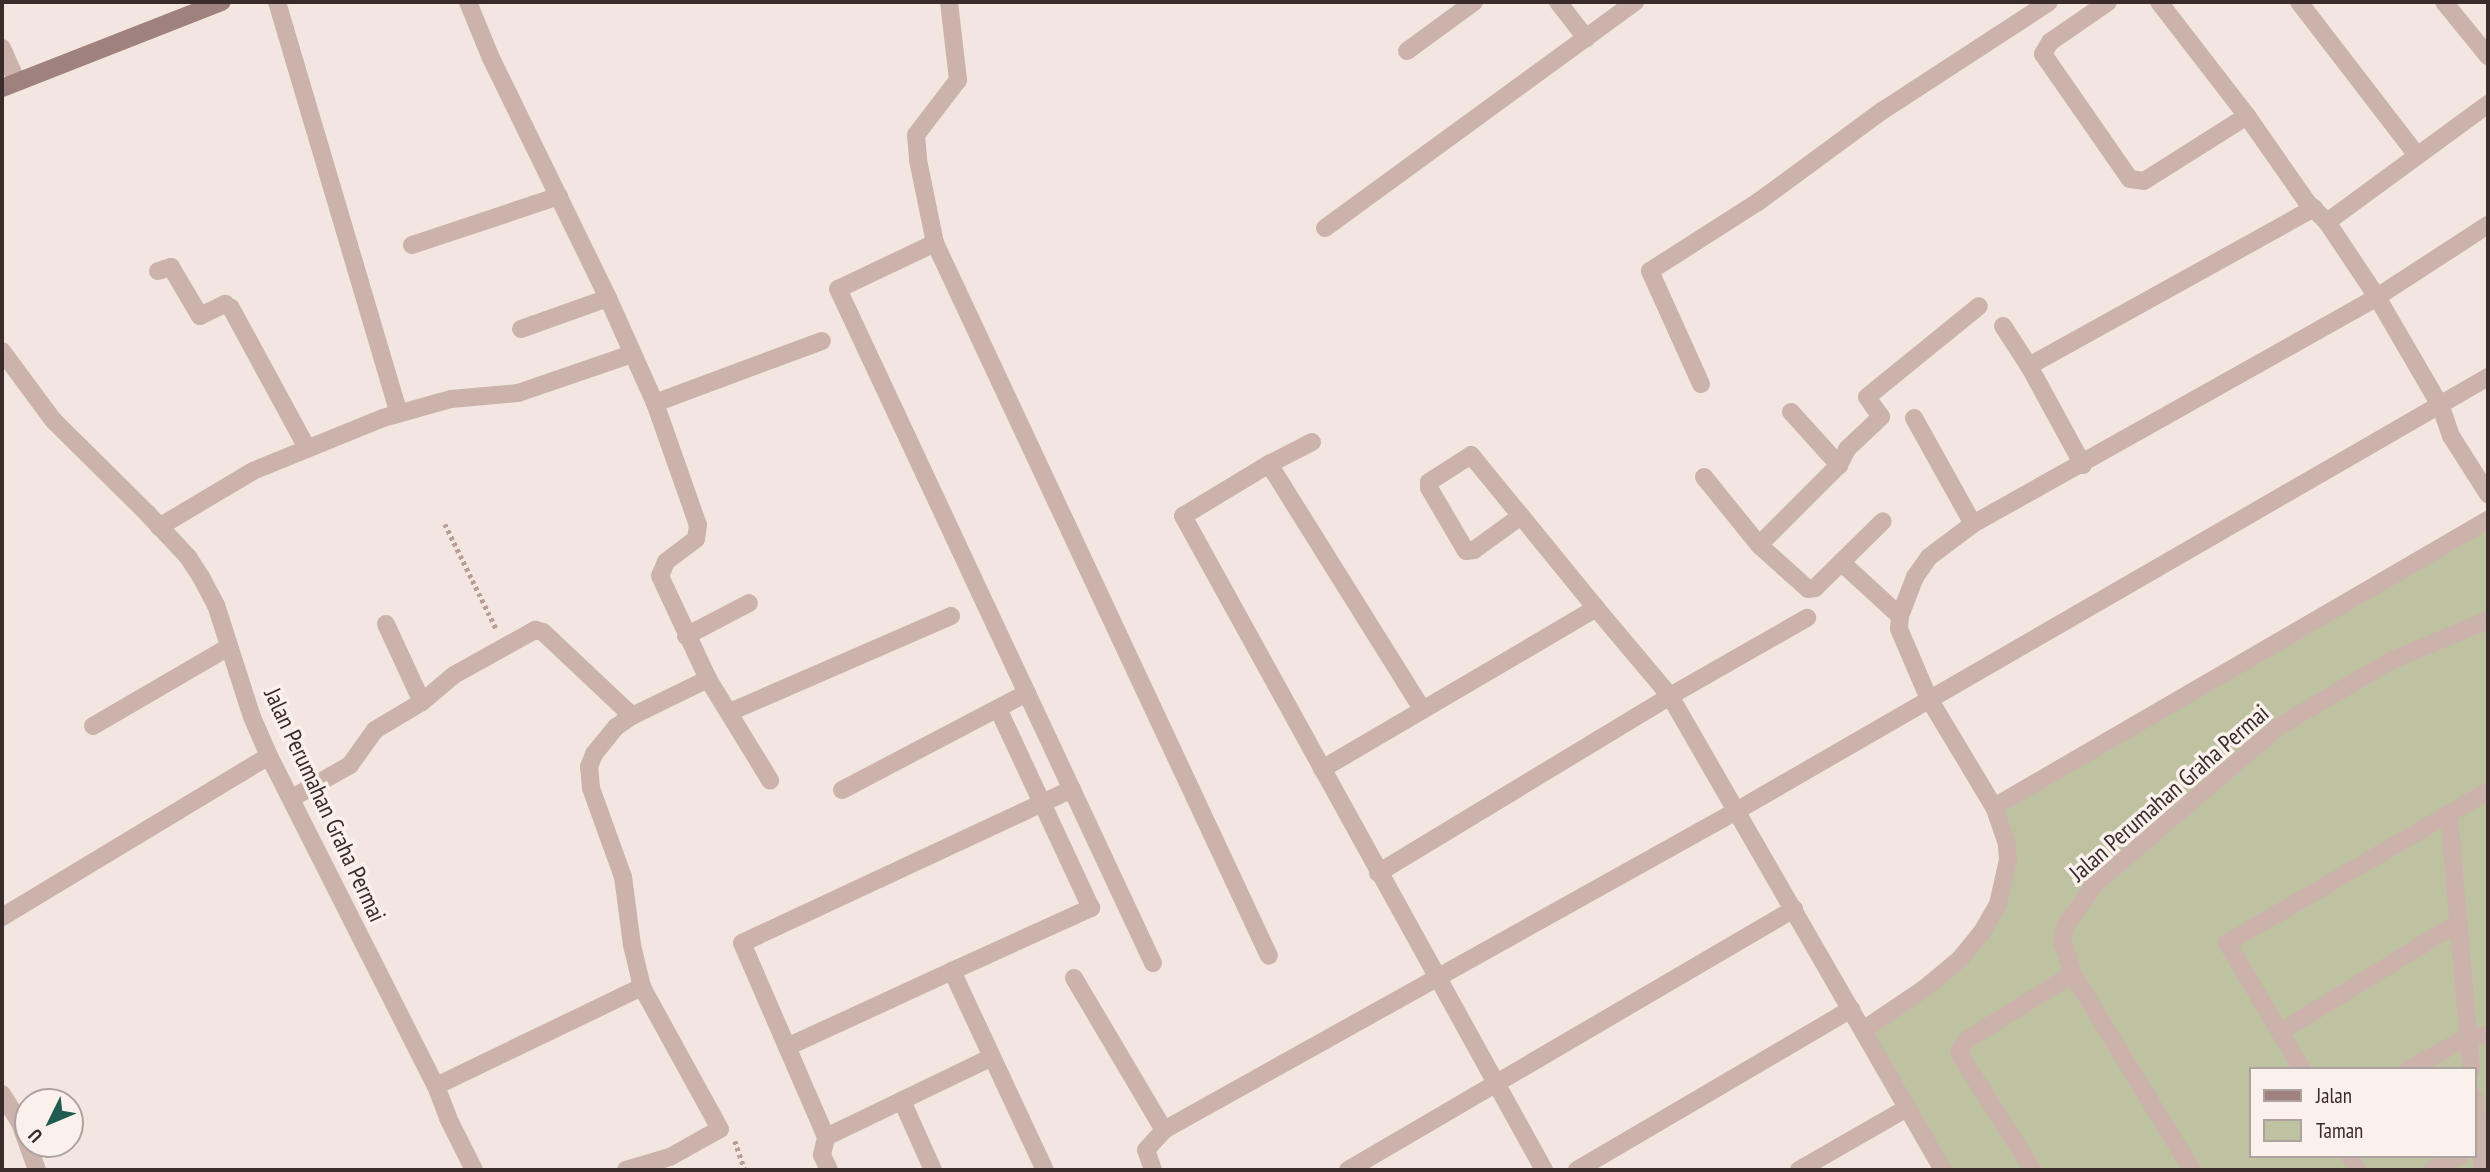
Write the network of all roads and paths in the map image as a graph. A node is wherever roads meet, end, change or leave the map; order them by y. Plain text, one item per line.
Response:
1 (222, 2) edge
2 (277, 2) edge
3 (468, 2) edge
4 (949, 2) edge
5 (1474, 2) edge
6 (1558, 2) edge
7 (1635, 2) edge
8 (2049, 2) edge
9 (2108, 2) edge
10 (2159, 2) edge
11 (2299, 2) edge
12 (2444, 2) edge
13 (1586, 38) junction
14 (2, 48) edge
15 (1407, 51) dead end
16 (2488, 56) edge
17 (9, 85) edge
18 (2488, 104) edge
19 (2247, 116) junction
20 (2417, 155) junction
21 (559, 197) junction
22 (2314, 208) junction
23 (2327, 222) junction
24 (2488, 225) edge
25 (1325, 228) dead end
26 (935, 243) junction
27 (412, 245) dead end
28 (158, 271) dead end
29 (2377, 297) junction
30 (608, 298) junction
31 (1979, 306) dead end
32 (2003, 327) dead end
33 (521, 328) dead end
34 (822, 341) dead end
35 (2, 353) edge
36 (632, 354) junction
37 (2029, 366) junction
38 (2488, 377) edge
39 (1701, 384) dead end
40 (655, 403) junction
41 (2441, 407) junction
42 (1791, 412) dead end
43 (399, 413) junction
44 (1914, 418) dead end
45 (1312, 442) dead end
46 (307, 448) junction
47 (1269, 464) junction
48 (1839, 465) junction
49 (2083, 465) junction
50 (1704, 477) dead end
51 (2488, 494) edge
52 (1521, 516) junction
53 (2488, 520) edge
54 (1883, 522) dead end
55 (445, 524) dead end
56 (1973, 524) junction
57 (159, 527) junction
58 (1759, 545) junction
59 (1841, 562) junction
60 (749, 603) dead end
61 (1596, 608) junction
62 (1900, 615) junction
63 (951, 616) dead end
64 (1807, 618) dead end
65 (2488, 620) edge
66 (386, 624) dead end
67 (686, 636) junction
68 (504, 645) junction
69 (229, 647) junction
70 (708, 679) junction
71 (1027, 693) junction
72 (1670, 696) junction
73 (1929, 699) junction
74 (422, 702) junction
75 (998, 709) junction
76 (1422, 709) junction
77 (730, 712) junction
78 (632, 716) junction
79 (93, 726) dead end
80 (269, 756) junction
81 (1322, 769) junction
82 (770, 780) dead end
83 (1072, 789) junction
84 (842, 790) dead end
85 (2488, 791) edge
86 (292, 798) junction
87 (1041, 802) junction
88 (1994, 807) junction
89 (1738, 810) junction
90 (2449, 815) junction
91 (1378, 873) junction
92 (1794, 909) junction
93 (2, 917) edge
94 (2459, 922) junction
95 (1269, 956) dead end
96 (1153, 963) dead end
97 (953, 971) junction
98 (2073, 974) junction
99 (1437, 976) junction
100 (1074, 978) dead end
101 (642, 988) junction
102 (1852, 1009) junction
103 (1863, 1030) junction
104 (2282, 1031) junction
105 (2488, 1035) edge
106 (2468, 1037) junction
107 (787, 1047) junction
108 (992, 1057) junction
109 (2301, 1067) edge
110 (2413, 1067) edge
111 (2471, 1067) edge
112 (1497, 1085) junction
113 (436, 1086) junction
114 (2, 1094) edge
115 (902, 1101) junction
116 (1907, 1108) junction
117 (720, 1129) junction
118 (1164, 1130) junction
119 (826, 1137) junction
120 (2477, 1148) edge
121 (2456, 1158) edge
122 (37, 1170) edge
123 (474, 1170) edge
124 (626, 1170) edge
125 (745, 1170) edge
126 (829, 1170) edge
127 (933, 1170) edge
128 (1045, 1170) edge
129 (1153, 1170) edge
130 (1348, 1170) edge
131 (1544, 1170) edge
132 (1577, 1170) edge
133 (1799, 1170) edge
134 (1943, 1170) edge
135 (2033, 1170) edge
136 (2192, 1170) edge
137 (2432, 1170) edge
138 (2483, 1170) edge

1 - 17 main road
2 - 43 street
3 - 21 street
4 - 26 street
5 - 15 street
6 - 13 street
7 - 13 street
8 - 39 street
9 - 19 street
10 - 19 street
11 - 20 street
12 - 16 street
13 - 25 street
14 - 17 street
18 - 20 street
19 - 22 street
20 - 23 street
21 - 27 street
21 - 30 street
22 - 23 street
22 - 37 street
23 - 29 street
24 - 29 street
26 - 71 street
26 - 95 street
28 - 46 street
29 - 41 street
29 - 49 street
30 - 33 street
30 - 36 street
31 - 48 street
32 - 37 street
34 - 40 street
35 - 57 street, Jalan Perumahan Graha Permai
36 - 40 street
36 - 43 street
37 - 49 street
38 - 41 street
40 - 67 street
41 - 51 street
41 - 73 street
42 - 48 street
43 - 46 street
44 - 56 street
45 - 47 street
46 - 57 street
47 - 76 street
47 - 81 street
48 - 58 street
49 - 56 street
50 - 58 street
52 - 52 street
52 - 61 street
53 - 88 street
54 - 59 street
55 - 68 path
56 - 62 street
57 - 69 street, Jalan Perumahan Graha Permai
58 - 59 street
59 - 62 street
60 - 67 street
61 - 72 street
61 - 76 street
62 - 73 street
63 - 77 street
64 - 72 street
65 - 98 street, Jalan Perumahan Graha Permai
66 - 74 street
67 - 70 street
68 - 74 street
68 - 78 street
69 - 79 street
69 - 80 street, Jalan Perumahan Graha Permai
70 - 77 street
70 - 78 street
71 - 75 street
71 - 83 street
72 - 89 street
72 - 91 street
73 - 88 street
73 - 89 street
74 - 86 street
75 - 84 street
75 - 87 street
76 - 81 street
77 - 82 street
78 - 101 street
80 - 86 street, Jalan Perumahan Graha Permai
80 - 93 street
81 - 91 street
83 - 87 street
83 - 96 street
85 - 90 street
86 - 113 street, Jalan Perumahan Graha Permai
87 - 97 street
87 - 107 street
88 - 103 street
89 - 92 street
89 - 99 street
90 - 94 street
90 - 104 street
91 - 99 street
92 - 102 street
92 - 112 street
94 - 104 street
94 - 106 street
97 - 107 street
97 - 108 street
98 - 135 street
98 - 136 street, Jalan Perumahan Graha Permai
99 - 112 street
99 - 118 street
100 - 118 street
101 - 113 street
101 - 117 street
102 - 103 street
102 - 132 street
103 - 116 street
104 - 109 street
105 - 106 street
106 - 110 street
106 - 111 street
107 - 119 street
108 - 115 street
108 - 128 street
112 - 130 street
112 - 131 street
113 - 123 street, Jalan Perumahan Graha Permai
114 - 122 street
115 - 119 street
115 - 127 street
116 - 133 street
116 - 134 street
117 - 124 street
117 - 125 path
118 - 129 street
119 - 126 street
120 - 138 street
121 - 137 street

